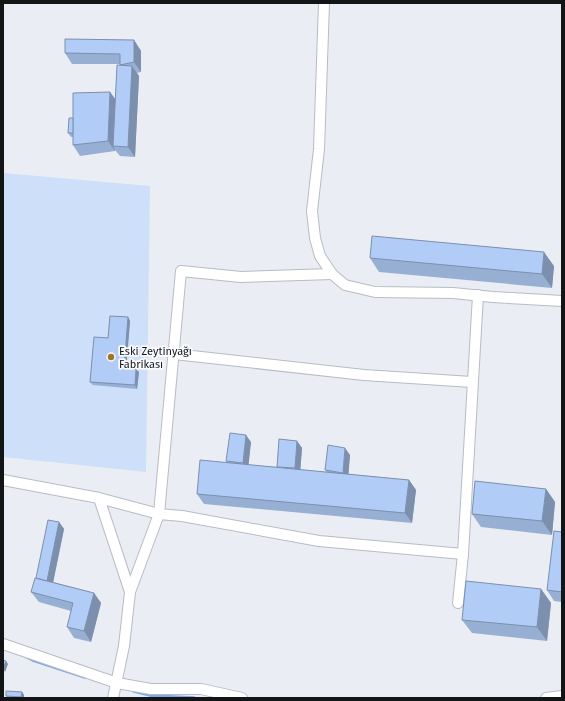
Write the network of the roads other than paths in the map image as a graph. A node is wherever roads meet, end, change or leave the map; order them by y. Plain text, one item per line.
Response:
1 (324, 3) edge
2 (332, 274) junction
3 (478, 295) junction
4 (562, 301) edge
5 (174, 354) junction
6 (472, 382) junction
7 (3, 480) edge
8 (99, 498) junction
9 (160, 514) junction
10 (463, 554) junction
11 (130, 592) junction
12 (458, 603) dead end
13 (3, 644) edge
14 (117, 683) junction
15 (562, 696) edge
16 (113, 698) edge
17 (242, 698) edge
18 (546, 698) edge

1 - 2 street
2 - 3 street
2 - 5 street
3 - 4 street
3 - 6 street
5 - 6 street
5 - 9 street
6 - 10 street
7 - 8 street
8 - 9 street
8 - 11 street
9 - 10 street
9 - 11 street
10 - 12 street
11 - 14 street
13 - 14 street
14 - 16 street
14 - 17 street
15 - 18 street

